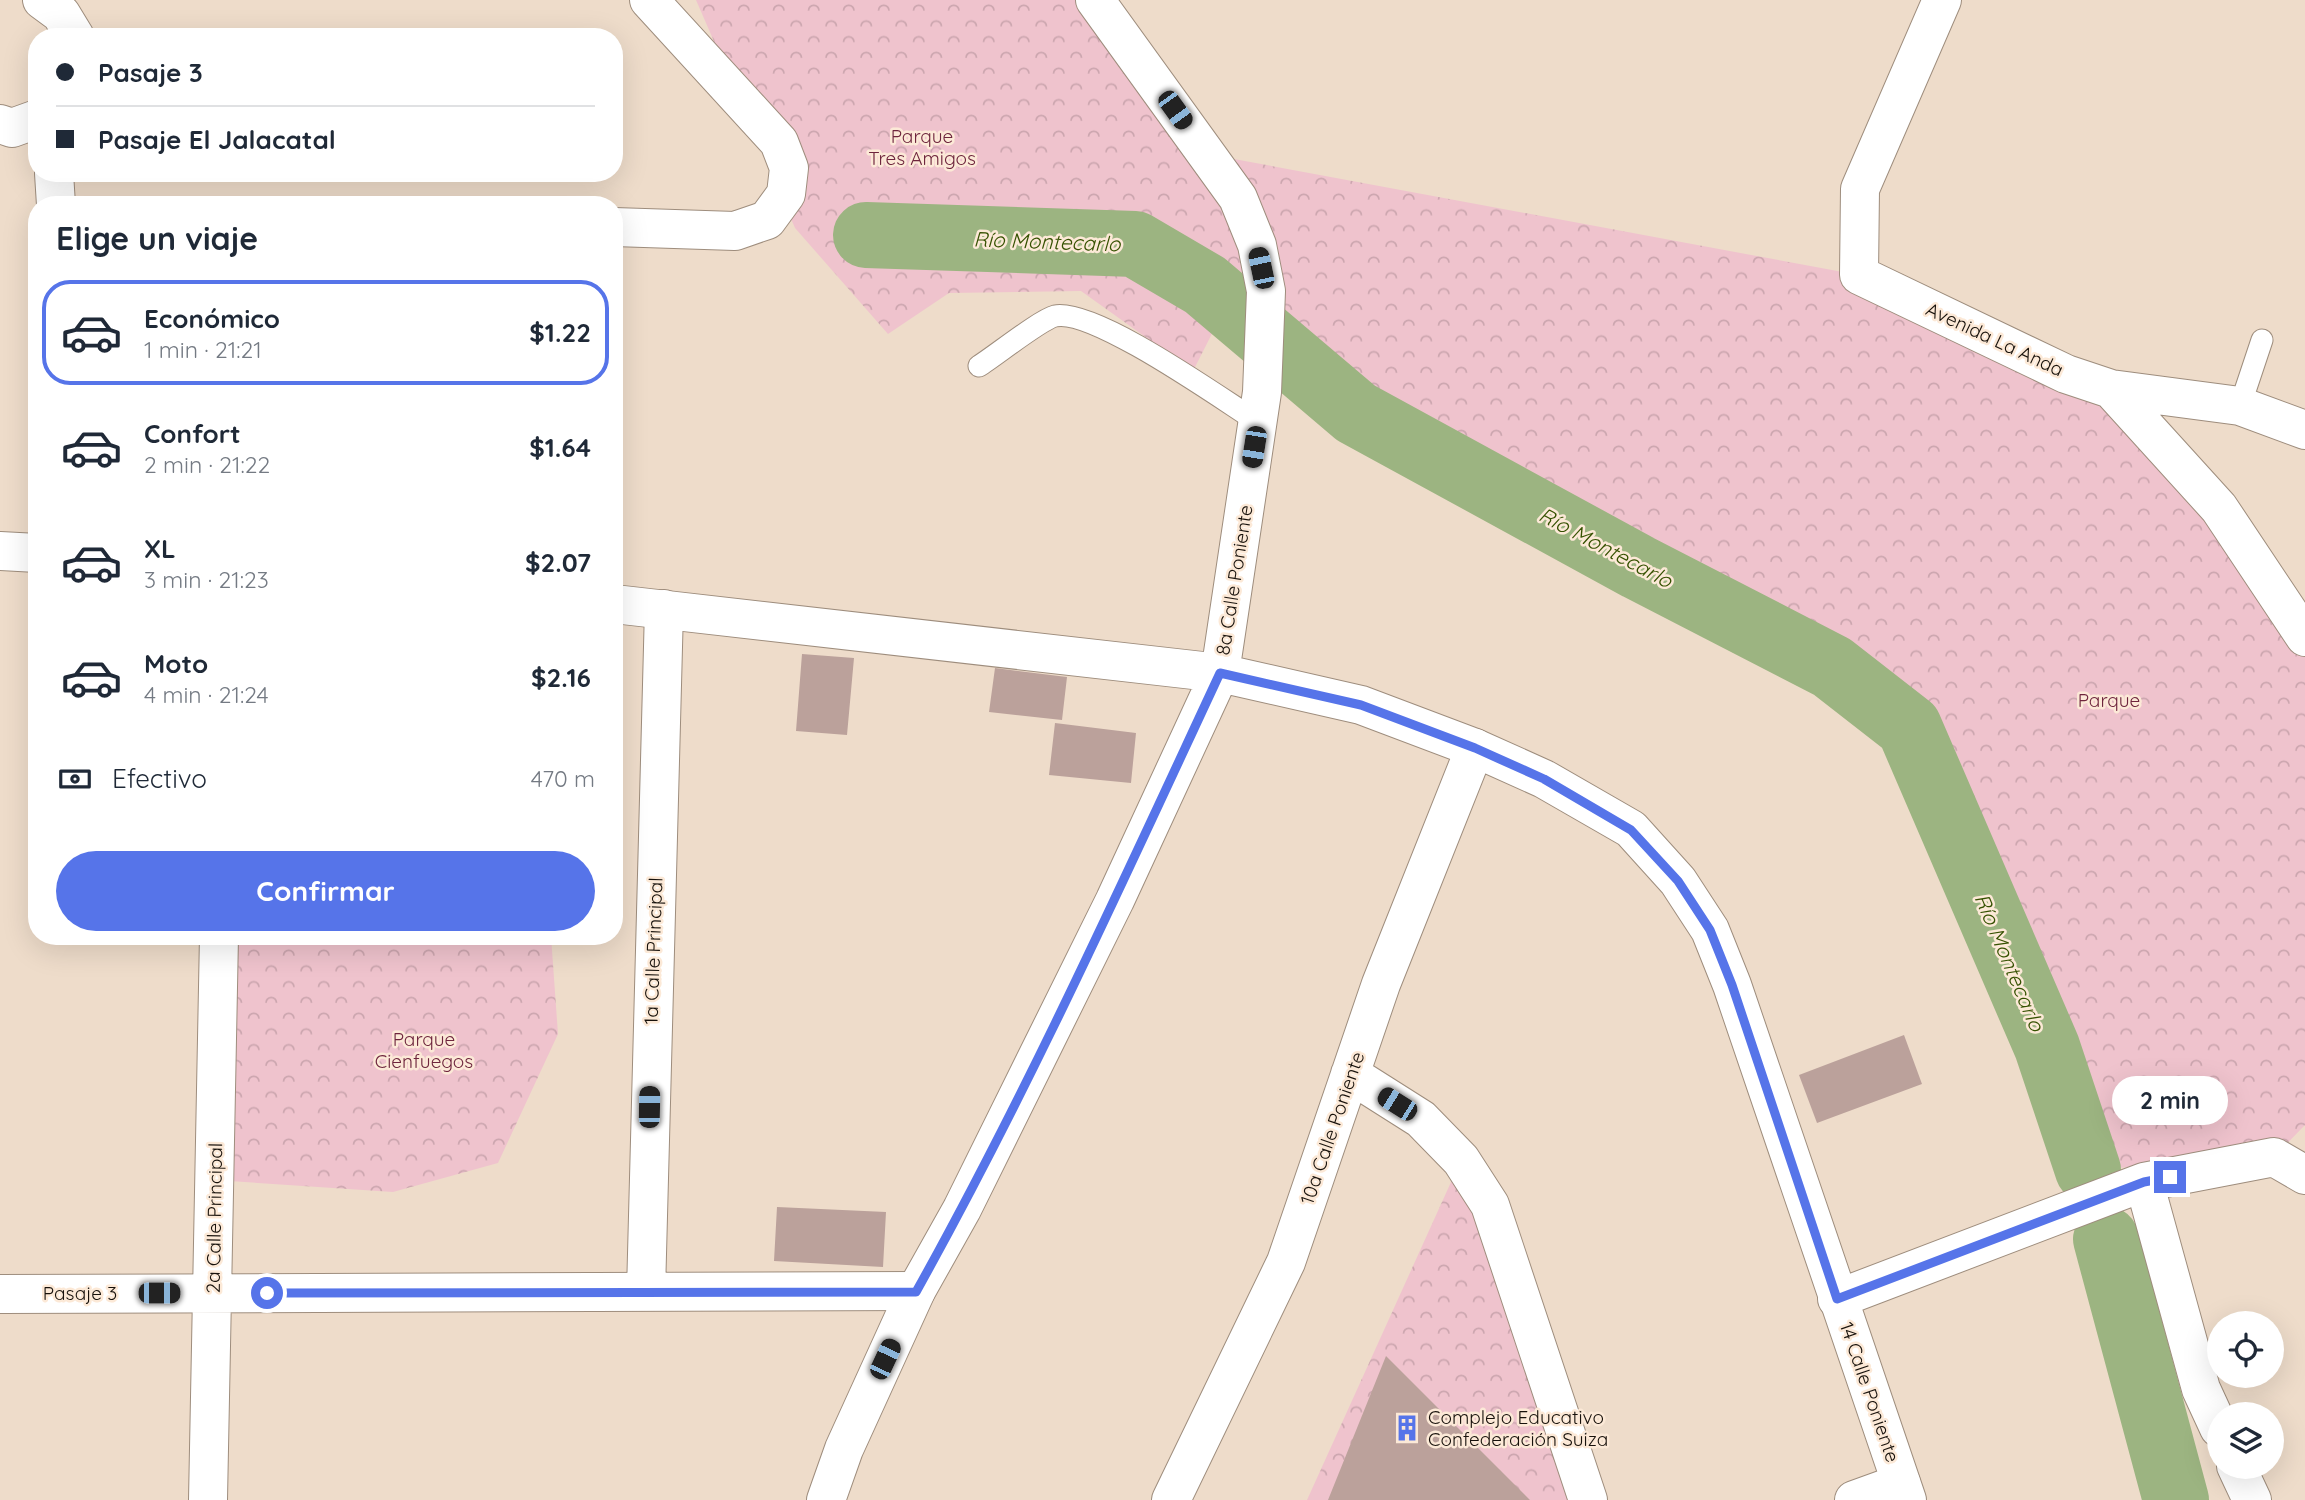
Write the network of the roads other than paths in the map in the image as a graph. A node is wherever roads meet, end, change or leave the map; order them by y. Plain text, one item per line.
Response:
1 (43, 0) edge
2 (649, 0) edge
3 (1095, 0) edge
4 (1942, 0) edge
5 (70, 28) edge
6 (28, 122) edge
7 (0, 124) edge
8 (623, 227) edge
9 (2262, 340) dead end
10 (979, 366) dead end
11 (2111, 389) junction
12 (2240, 406) junction
13 (1260, 407) junction
14 (2305, 430) edge
15 (0, 551) edge
16 (28, 553) edge
17 (623, 605) edge
18 (664, 609) junction
19 (2305, 637) edge
20 (1220, 673) junction
21 (1475, 748) junction
22 (219, 945) edge
23 (1350, 1074) junction
24 (2305, 1175) edge
25 (2144, 1182) junction
26 (646, 1292) junction
27 (916, 1292) junction
28 (212, 1293) junction
29 (0, 1294) edge
30 (1837, 1299) junction
31 (2207, 1402) edge
32 (2242, 1479) edge
33 (1904, 1492) edge
34 (208, 1500) edge
35 (826, 1500) edge
36 (1171, 1500) edge
37 (1588, 1500) edge
38 (1854, 1500) edge
39 (2252, 1500) edge

1 - 5 street
2 - 8 street
3 - 13 street, 8a Calle Poniente
4 - 11 street, Avenida La Anda
6 - 7 street
9 - 12 lane
10 - 13 lane
11 - 12 street
11 - 19 street, Avenida La Anda
12 - 14 street
13 - 20 street, 8a Calle Poniente
15 - 16 street
17 - 18 street, 14 Calle Poniente
18 - 20 street, 14 Calle Poniente
18 - 26 street, 1a Calle Principal
20 - 21 street, 14 Calle Poniente
20 - 27 street, 8a Calle Poniente
21 - 23 street, 10a Calle Poniente
21 - 30 street, 14 Calle Poniente
22 - 28 street, 2a Calle Principal
23 - 36 street, 10a Calle Poniente
23 - 37 street
24 - 25 street
25 - 30 street
25 - 31 street
26 - 27 street, Pasaje 3
26 - 28 street, Pasaje 3
27 - 35 street, 8a Calle Poniente
28 - 29 street, Pasaje 3
28 - 34 street, 2a Calle Principal
30 - 33 street, 14 Calle Poniente
32 - 39 street
33 - 38 street

